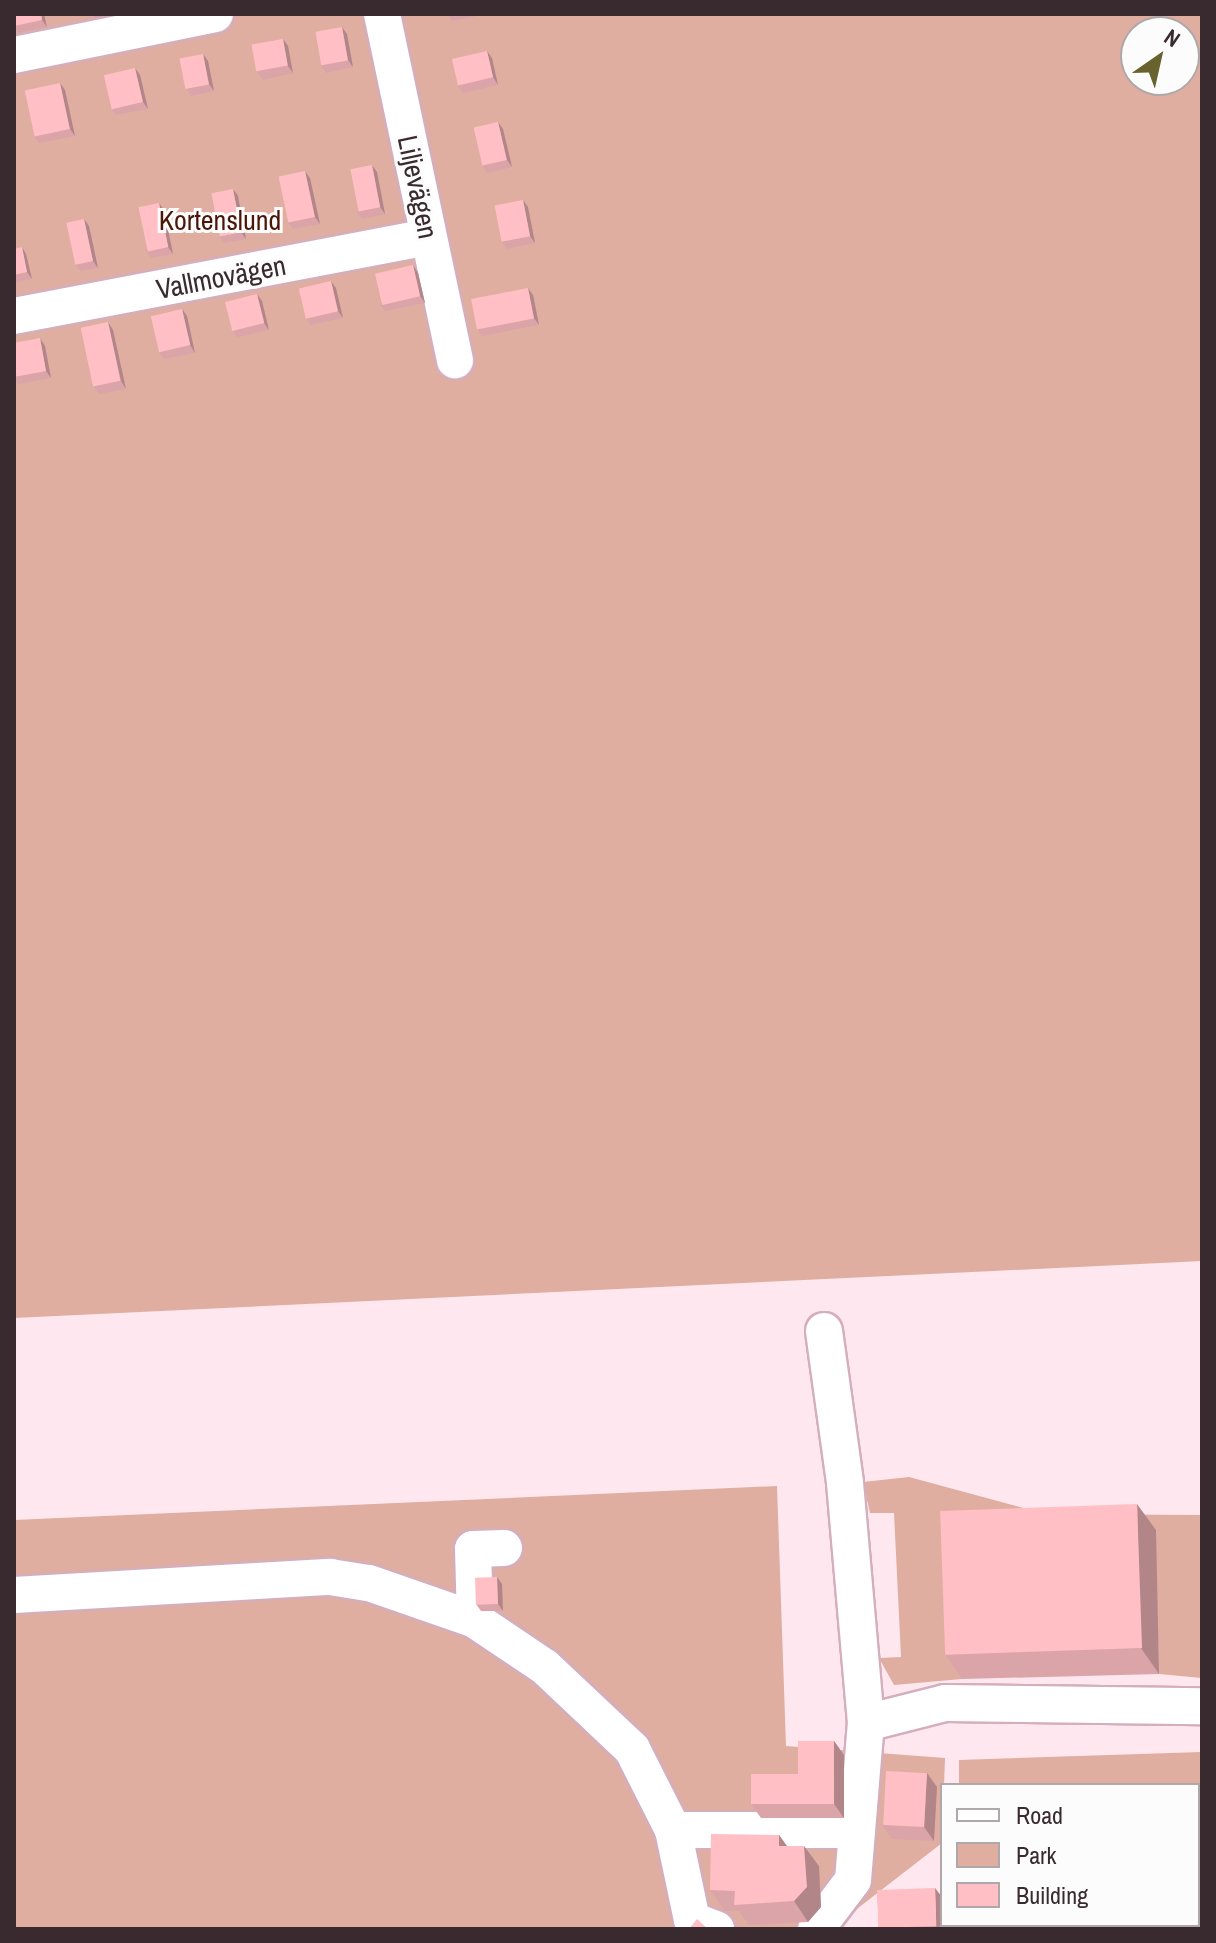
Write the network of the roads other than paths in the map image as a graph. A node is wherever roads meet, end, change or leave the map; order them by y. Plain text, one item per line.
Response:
1 (215, 14) edge
2 (382, 14) edge
3 (14, 55) edge
4 (428, 237) junction
5 (14, 316) edge
6 (455, 360) dead end
7 (824, 1331) dead end
8 (504, 1548) dead end
9 (14, 1595) edge
10 (475, 1620) junction
11 (1202, 1706) edge
12 (866, 1723) junction
13 (673, 1830) junction
14 (857, 1830) junction
15 (716, 1929) edge
16 (816, 1929) edge

1 - 3 street
2 - 4 street, Liljevägen
4 - 5 street, Vallmovägen
4 - 6 street, Liljevägen
7 - 12 street
8 - 10 street
9 - 10 street
10 - 13 street
11 - 12 street
12 - 14 street
13 - 14 street
13 - 15 street
14 - 16 street

